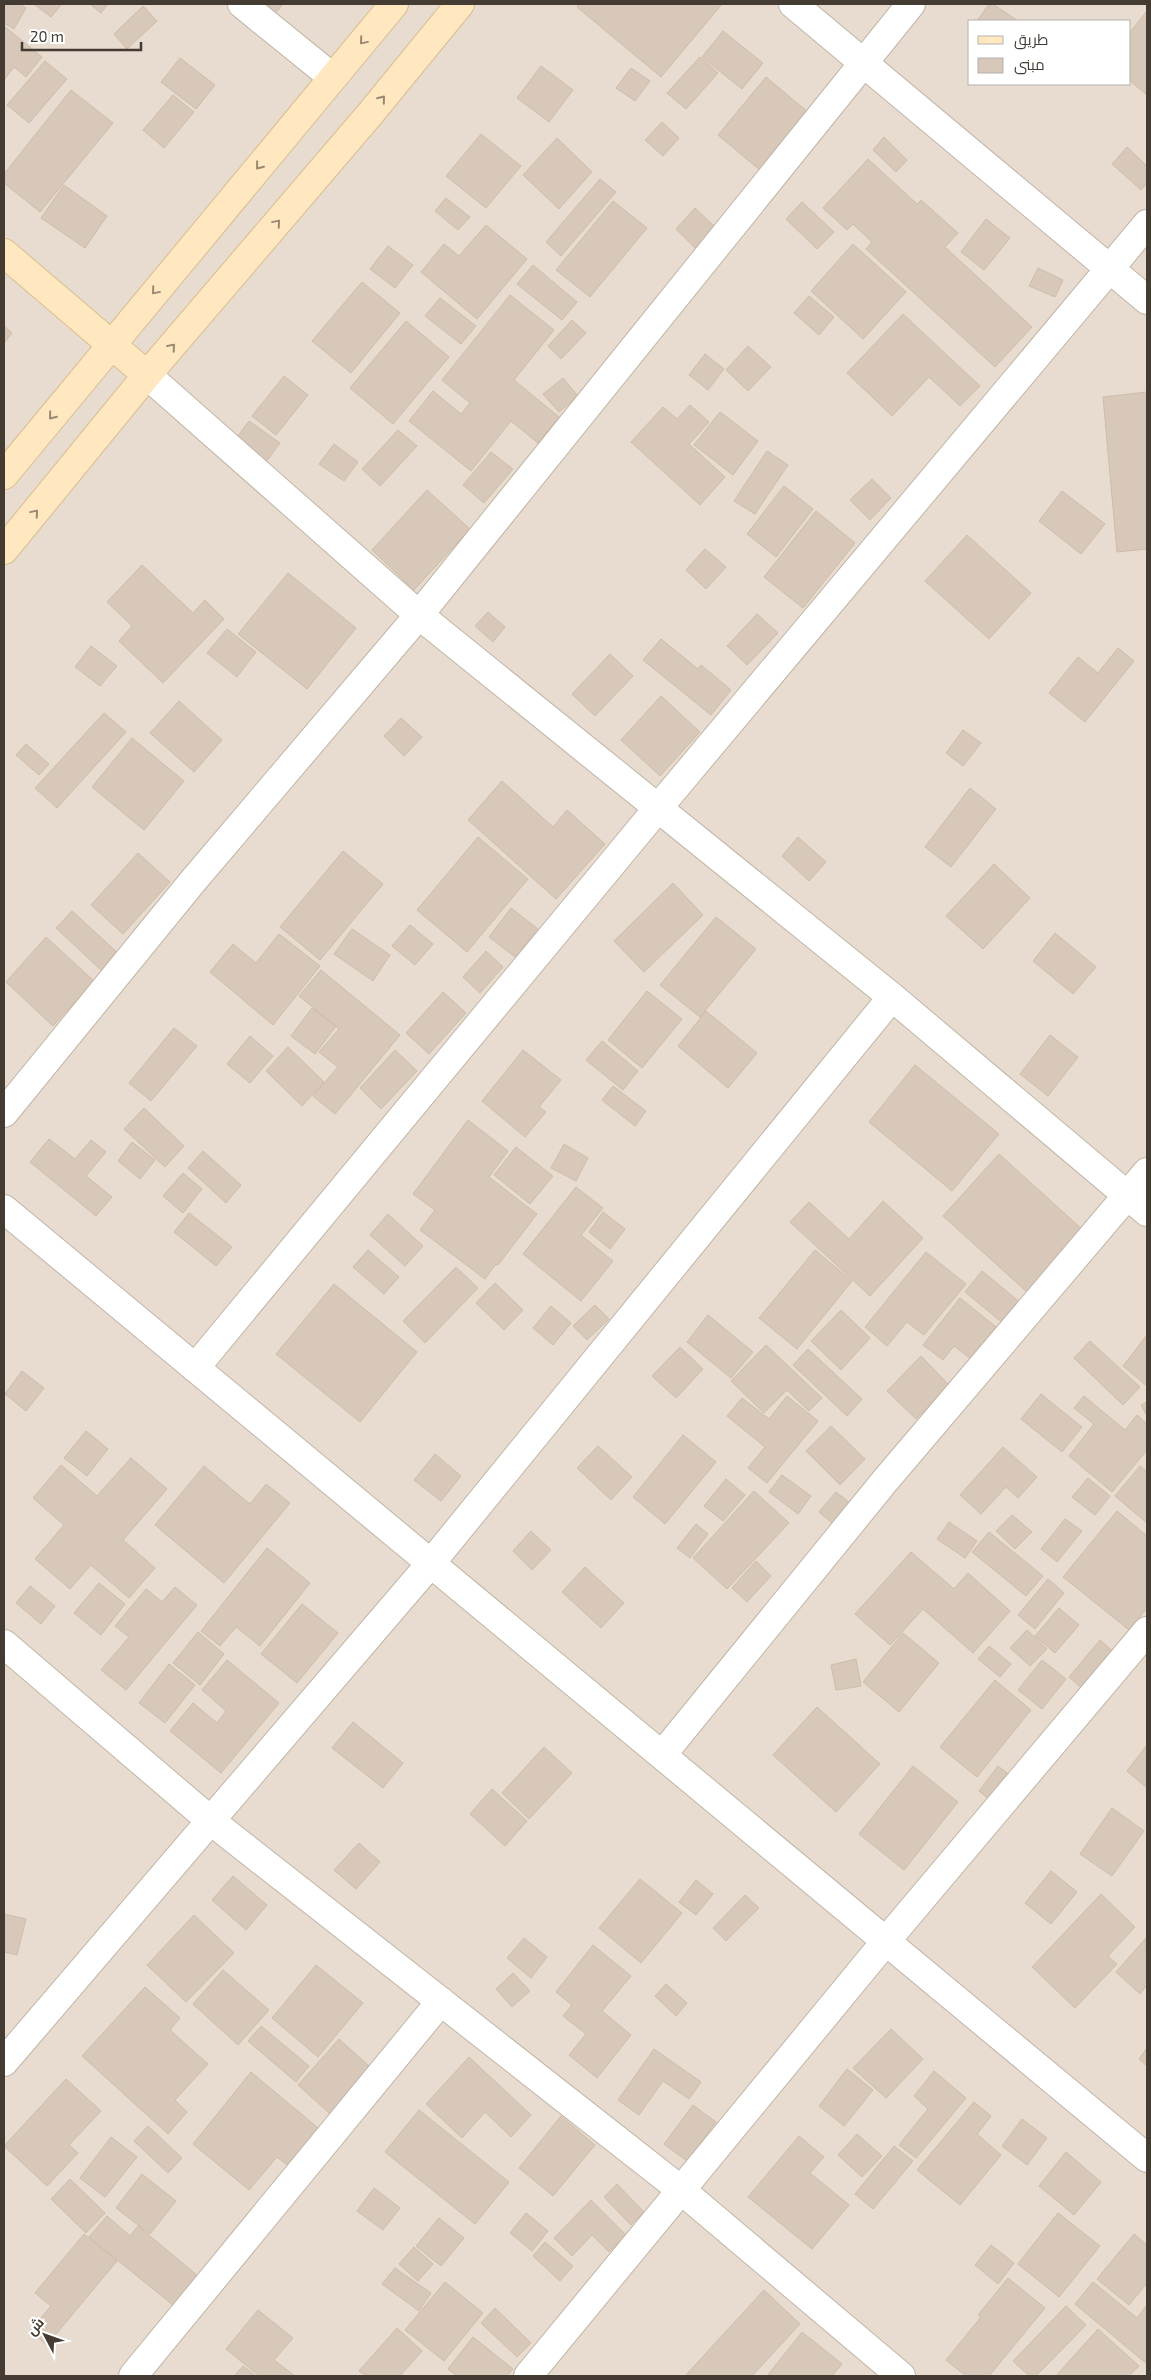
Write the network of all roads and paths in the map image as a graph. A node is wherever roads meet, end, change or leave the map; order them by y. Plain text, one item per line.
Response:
1 (242, 4) edge
2 (394, 4) edge
3 (460, 4) edge
4 (793, 4) edge
5 (911, 4) edge
6 (863, 62) junction
7 (332, 77) junction
8 (1147, 224) edge
9 (4, 253) edge
10 (1110, 269) junction
11 (1147, 300) edge
12 (111, 344) junction
13 (147, 375) junction
14 (4, 475) edge
15 (4, 550) edge
16 (419, 615) junction
17 (658, 808) junction
18 (892, 997) junction
19 (4, 1113) edge
20 (1147, 1172) edge
21 (1137, 1204) edge
22 (4, 1209) edge
23 (195, 1368) junction
24 (431, 1563) junction
25 (1147, 1631) edge
26 (4, 1644) edge
27 (662, 1755) junction
28 (211, 1821) junction
29 (886, 1941) junction
30 (441, 2002) junction
31 (4, 2062) edge
32 (1147, 2158) edge
33 (681, 2190) junction
34 (133, 2376) edge
35 (528, 2376) edge
36 (901, 2376) edge

1 - 7 street
2 -> 7 street
13 -> 3 street
4 - 6 street
5 - 6 street
6 - 10 street
6 - 16 street
7 -> 12 street
8 - 10 street
9 - 12 street
10 - 11 street
10 - 17 street
12 - 13 street
12 -> 14 street
15 -> 13 street
13 - 16 street
16 - 17 street
16 - 19 street
17 - 18 street
17 - 23 street
18 - 21 street
18 - 24 street
20 - 21 street
21 - 27 street
22 - 23 street
23 - 24 street
24 - 27 street
24 - 28 street
25 - 29 street
26 - 28 street
27 - 29 street
28 - 30 street
28 - 31 street
29 - 32 street
29 - 33 street
30 - 33 street
30 - 34 street
33 - 35 street
33 - 36 street

